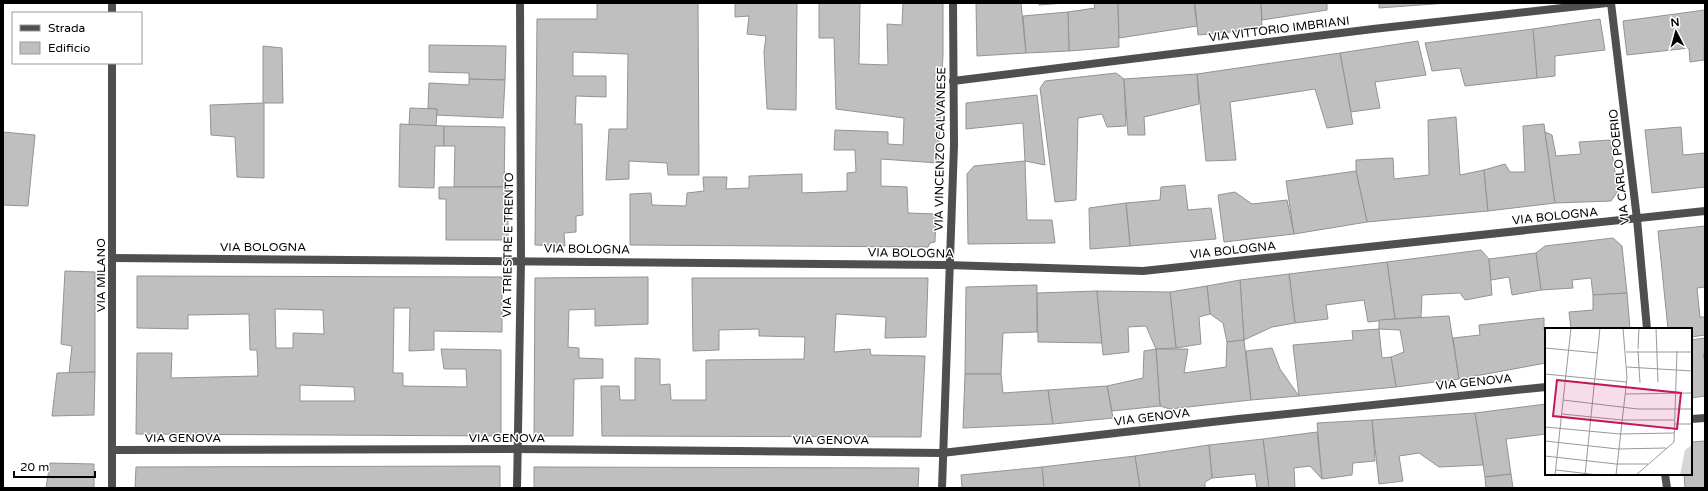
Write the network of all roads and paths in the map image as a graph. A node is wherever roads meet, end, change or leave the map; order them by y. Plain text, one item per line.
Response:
1 (520, 3) edge
2 (953, 3) edge
3 (1607, 3) edge
4 (1611, 3) edge
5 (112, 64) edge
6 (954, 81) junction
7 (1705, 211) edge
8 (1637, 219) junction
9 (113, 258) junction
10 (521, 260) junction
11 (948, 265) junction
12 (1647, 328) edge
13 (1545, 387) edge
14 (1705, 418) edge
15 (1692, 419) edge
16 (517, 449) junction
17 (112, 450) junction
18 (942, 453) junction
19 (1665, 475) edge
20 (112, 488) edge
21 (517, 488) edge
22 (942, 488) edge
23 (1667, 488) edge

1 - 10 street, VIA TRIESTRE E TRENTO
2 - 6 street, VIA VINCENZO CALVANESE
3 - 6 street, VIA VITTORIO IMBRIANI
4 - 8 street, VIA CARLO POERIO
5 - 9 street, VIA MILANO
6 - 11 street, VIA VINCENZO CALVANESE
7 - 8 street, VIA BOLOGNA
8 - 11 street, VIA BOLOGNA
8 - 12 street, VIA CARLO POERIO
9 - 10 street, VIA BOLOGNA
9 - 17 street, VIA MILANO
10 - 11 street, VIA BOLOGNA
10 - 16 street, VIA TRIESTRE E TRENTO
11 - 18 street, VIA VINCENZO CALVANESE
13 - 18 street, VIA GENOVA
14 - 15 street
16 - 17 street, VIA GENOVA
16 - 18 street, VIA GENOVA
16 - 21 street, VIA TRIESTRE E TRENTO
17 - 20 street, VIA MILANO
18 - 22 street, VIA VINCENZO CALVANESE
19 - 23 street

